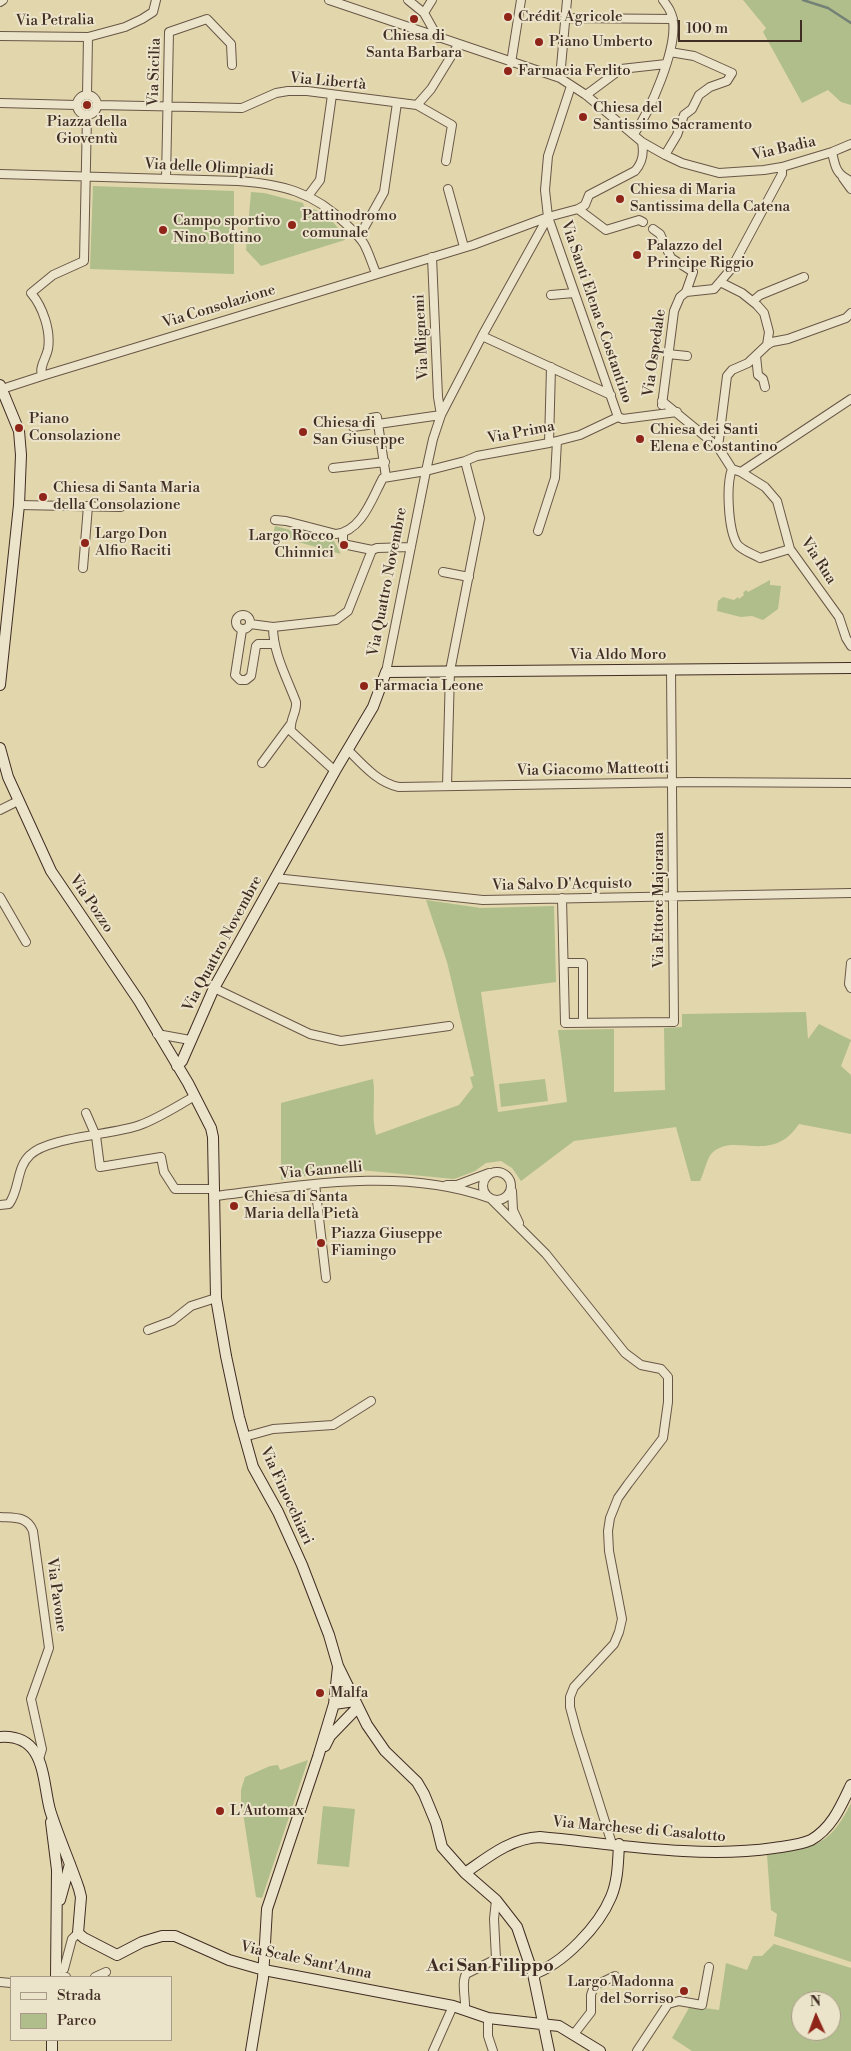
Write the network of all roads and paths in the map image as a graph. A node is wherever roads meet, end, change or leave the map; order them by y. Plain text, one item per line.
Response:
1 (3, 0) edge
2 (156, 0) edge
3 (329, 0) edge
4 (408, 0) edge
5 (432, 0) edge
6 (521, 0) edge
7 (567, 0) edge
8 (663, 0) edge
9 (0, 2) edge
10 (424, 13) junction
11 (568, 18) junction
12 (673, 19) junction
13 (0, 36) edge
14 (88, 37) junction
15 (438, 38) junction
16 (458, 45) junction
17 (670, 52) junction
18 (508, 62) junction
19 (666, 64) junction
20 (232, 65) dead end
21 (560, 78) junction
22 (571, 86) junction
23 (87, 92) junction
24 (332, 94) junction
25 (586, 95) junction
26 (0, 103) edge
27 (397, 103) junction
28 (74, 104) junction
29 (100, 105) junction
30 (417, 105) junction
31 (167, 106) junction
32 (87, 118) junction
33 (634, 134) junction
34 (642, 142) junction
35 (851, 144) edge
36 (832, 152) junction
37 (664, 155) junction
38 (446, 161) dead end
39 (782, 167) junction
40 (0, 174) edge
41 (86, 176) junction
42 (843, 178) junction
43 (166, 179) junction
44 (851, 181) edge
45 (448, 189) dead end
46 (851, 189) edge
47 (308, 196) junction
48 (578, 210) junction
49 (548, 217) junction
50 (641, 221) dead end
51 (653, 229) dead end
52 (358, 237) junction
53 (464, 247) junction
54 (432, 257) junction
55 (376, 273) junction
56 (804, 277) dead end
57 (720, 282) junction
58 (686, 292) junction
59 (574, 293) junction
60 (551, 295) dead end
61 (753, 302) junction
62 (851, 313) edge
63 (482, 336) junction
64 (768, 345) junction
65 (668, 354) junction
66 (687, 356) dead end
67 (756, 356) junction
68 (551, 367) junction
69 (42, 376) junction
70 (1, 387) edge
71 (765, 387) dead end
72 (611, 394) junction
73 (851, 399) edge
74 (662, 401) junction
75 (677, 412) junction
76 (661, 414) junction
77 (441, 415) junction
78 (618, 417) junction
79 (378, 424) junction
80 (353, 427) dead end
81 (553, 442) junction
82 (718, 447) junction
83 (466, 461) junction
84 (385, 462) junction
85 (333, 468) dead end
86 (732, 469) junction
87 (426, 471) junction
88 (741, 472) junction
89 (386, 477) junction
90 (18, 505) junction
91 (88, 506) junction
92 (121, 507) dead end
93 (275, 520) dead end
94 (538, 531) dead end
95 (343, 533) junction
96 (411, 547) junction
97 (790, 549) junction
98 (372, 550) junction
99 (83, 568) dead end
100 (443, 572) dead end
101 (469, 577) junction
102 (250, 624) junction
103 (273, 627) junction
104 (242, 630) junction
105 (274, 644) junction
106 (851, 646) edge
107 (851, 668) edge
108 (671, 670) junction
109 (450, 671) junction
110 (386, 672) junction
111 (0, 685) edge
112 (290, 725) junction
113 (0, 748) edge
114 (348, 750) junction
115 (262, 763) dead end
116 (335, 770) junction
117 (672, 782) junction
118 (851, 783) edge
119 (448, 786) junction
120 (18, 801) junction
121 (0, 810) edge
122 (275, 878) junction
123 (851, 893) edge
124 (673, 896) junction
125 (0, 897) edge
126 (562, 898) junction
127 (26, 942) dead end
128 (564, 963) junction
129 (851, 963) edge
130 (214, 988) junction
131 (851, 988) edge
132 (584, 1023) junction
133 (449, 1026) dead end
134 (157, 1034) junction
135 (190, 1040) junction
136 (177, 1066) junction
137 (195, 1096) junction
138 (86, 1113) dead end
139 (96, 1136) junction
140 (494, 1172) junction
141 (315, 1184) junction
142 (430, 1185) junction
143 (512, 1189) junction
144 (215, 1193) junction
145 (491, 1199) junction
146 (0, 1204) edge
147 (526, 1233) junction
148 (326, 1278) dead end
149 (216, 1298) junction
150 (148, 1330) dead end
151 (371, 1401) dead end
152 (244, 1437) junction
153 (0, 1517) edge
154 (338, 1666) junction
155 (334, 1704) junction
156 (357, 1704) junction
157 (0, 1737) edge
158 (318, 1757) junction
159 (40, 1759) junction
160 (851, 1786) edge
161 (50, 1809) junction
162 (615, 1844) junction
163 (70, 1864) junction
164 (57, 1870) junction
165 (465, 1873) junction
166 (492, 1897) junction
167 (57, 1911) junction
168 (78, 1933) junction
169 (710, 1967) dead end
170 (264, 1970) junction
171 (106, 1972) dead end
172 (538, 1972) junction
173 (60, 1975) edge
174 (97, 1976) edge
175 (615, 1976) dead end
176 (453, 2006) junction
177 (464, 2010) junction
178 (488, 2018) junction
179 (542, 2024) junction
180 (574, 2034) junction
181 (251, 2051) edge
182 (433, 2051) edge
183 (493, 2051) edge
184 (549, 2051) edge
185 (600, 2051) edge
186 (637, 2051) edge

1 - 9 street
2 - 14 street, Via Petralia
3 - 15 street, Via Badia
4 - 10 street
5 - 10 street
6 - 18 street
7 - 11 street
8 - 12 street
10 - 15 street
11 - 12 street
11 - 21 street
12 - 17 street
13 - 14 street, Via Petralia
14 - 23 street
15 - 16 street, Via Badia
16 - 18 street, Via Badia
16 - 30 street
17 - 19 street
17 - 37 street
18 - 21 street, Via Badia
19 - 25 street
19 - 33 street
20 - 31 street, Via Sicilia
21 - 22 street, Via Badia
22 - 25 street, Via Badia
22 - 49 street
23 - 28 street
23 - 29 street
24 - 27 street, Via Libertà
24 - 31 street, Via Libertà
24 - 47 street
25 - 33 street, Via Badia
26 - 28 street
27 - 30 street, Via Libertà
27 - 52 street
28 - 32 street
29 - 31 street, Via Libertà
29 - 32 street
30 - 38 street, Via Libertà
31 - 43 street, Via Sicilia
32 - 41 street
33 - 34 street, Via Badia
34 - 37 street, Via Badia
34 - 48 street
35 - 36 street, Via Badia
36 - 39 street, Via Badia
36 - 42 street
37 - 39 street, Via Badia
39 - 57 street
40 - 41 street, Via delle Olimpiadi
41 - 43 street, Via delle Olimpiadi
41 - 69 street
42 - 44 street
42 - 46 street
43 - 47 street, Via delle Olimpiadi
45 - 53 street
47 - 52 street, Via delle Olimpiadi
48 - 49 street, Via Consolazione
48 - 50 street
49 - 53 street, Via Consolazione
49 - 59 street, Via Santi Elena e Costantino
49 - 63 street, Via Quattro Novembre
51 - 58 street, Via Ospedale
52 - 55 street, Via delle Olimpiadi
53 - 54 street, Via Consolazione
54 - 55 street, Via Consolazione
54 - 77 street, Via Mignemi
55 - 69 street, Via Consolazione
56 - 61 street
57 - 58 street
57 - 61 street
58 - 65 street, Via Ospedale
59 - 60 street
59 - 72 street, Via Santi Elena e Costantino
61 - 64 street
62 - 64 street
63 - 68 street
63 - 77 street, Via Quattro Novembre
64 - 67 street
65 - 66 street
65 - 74 street, Via Ospedale
67 - 71 street
67 - 82 street
68 - 72 street
68 - 81 street
69 - 70 street, Via Consolazione
70 - 90 street
72 - 78 street, Via Santi Elena e Costantino
73 - 88 street
74 - 75 street
74 - 76 street, Via Ospedale
75 - 76 street, Via Santi Elena e Costantino
75 - 82 street
76 - 78 street, Via Santi Elena e Costantino
77 - 79 street
77 - 87 street, Via Quattro Novembre
78 - 81 street, Via Prima
79 - 80 street
79 - 84 street
81 - 83 street, Via Prima
81 - 94 street
82 - 86 street
83 - 87 street, Via Prima
83 - 101 street
84 - 85 street
84 - 89 street
86 - 88 street, Via Rua
86 - 97 street
87 - 89 street, Via Prima
87 - 96 street, Via Quattro Novembre
88 - 97 street, Via Rua
89 - 95 street
90 - 91 street
90 - 111 street
91 - 92 street
91 - 99 street
93 - 95 street
95 - 98 street
96 - 98 street
96 - 110 street, Via Quattro Novembre
97 - 106 street, Via Rua
98 - 103 street
100 - 101 street
101 - 109 street
102 - 103 street
102 - 104 street
102 - 104 street
103 - 105 street
104 - 105 street
105 - 112 street
107 - 108 street, Via Aldo Moro
108 - 109 street, Via Aldo Moro
108 - 117 street, Via Ettore Majorana
109 - 110 street, Via Aldo Moro
109 - 119 street
110 - 114 street, Via Quattro Novembre
112 - 115 street
112 - 116 street
113 - 120 street, Via Pozzo
114 - 116 street, Via Quattro Novembre
114 - 119 street, Via Giacomo Matteotti
116 - 122 street, Via Quattro Novembre
117 - 118 street, Via Giacomo Matteotti
117 - 119 street, Via Giacomo Matteotti
117 - 124 street, Via Ettore Majorana
120 - 121 street
120 - 134 street, Via Pozzo
122 - 126 street, Via Salvo D'Acquisto
122 - 130 street, Via Quattro Novembre
123 - 124 street, Via Salvo D'Acquisto
124 - 126 street, Via Salvo D'Acquisto
124 - 132 street, Via Ettore Majorana
125 - 127 street
126 - 128 street
128 - 132 street
128 - 132 street, Via Ettore Majorana
129 - 131 street
130 - 133 street
130 - 135 street, Via Quattro Novembre
134 - 135 street
134 - 136 street, Via Pozzo
135 - 136 street, Via Quattro Novembre
136 - 137 street, Via Finocchiari
137 - 139 street
137 - 144 street, Via Finocchiari
138 - 139 street
139 - 144 street, Via Gannelli
139 - 146 street
140 - 142 street, Via Gannelli
140 - 143 street
140 - 145 street
141 - 142 street, Via Gannelli
141 - 144 street, Via Gannelli
141 - 148 street
142 - 145 street, Via Gannelli
143 - 145 street
143 - 147 street
144 - 149 street, Via Finocchiari
145 - 147 street
147 - 162 street
149 - 150 street
149 - 152 street, Via Finocchiari
151 - 152 street
152 - 154 street, Via Finocchiari
153 - 159 street, Via Pavone
154 - 155 street
154 - 156 street, Via Finocchiari
155 - 156 street
155 - 158 street
156 - 158 street
156 - 165 street, Via Finocchiari
157 - 159 street
158 - 170 street
159 - 161 street
160 - 162 street, Via Marchese di Casalotto
161 - 163 street
161 - 164 street
162 - 165 street, Via Marchese di Casalotto
162 - 172 street
163 - 164 street
163 - 167 street
163 - 168 street
164 - 167 street
165 - 166 street, Via Finocchiari
166 - 172 street, Via Finocchiari
166 - 177 street
167 - 173 street
168 - 170 street, Via Scale Sant'Anna
168 - 173 street
169 - 186 street
170 - 176 street, Via Scale Sant'Anna
170 - 181 street
171 - 174 street
172 - 179 street, Via Finocchiari
175 - 180 street
176 - 177 street, Via Scale Sant'Anna
176 - 182 street
177 - 178 street, Via Scale Sant'Anna
178 - 179 street, Via Scale Sant'Anna
178 - 183 street
179 - 180 street, Via Scale Sant'Anna
179 - 184 street, Via Finocchiari
180 - 185 street, Via Scale Sant'Anna

